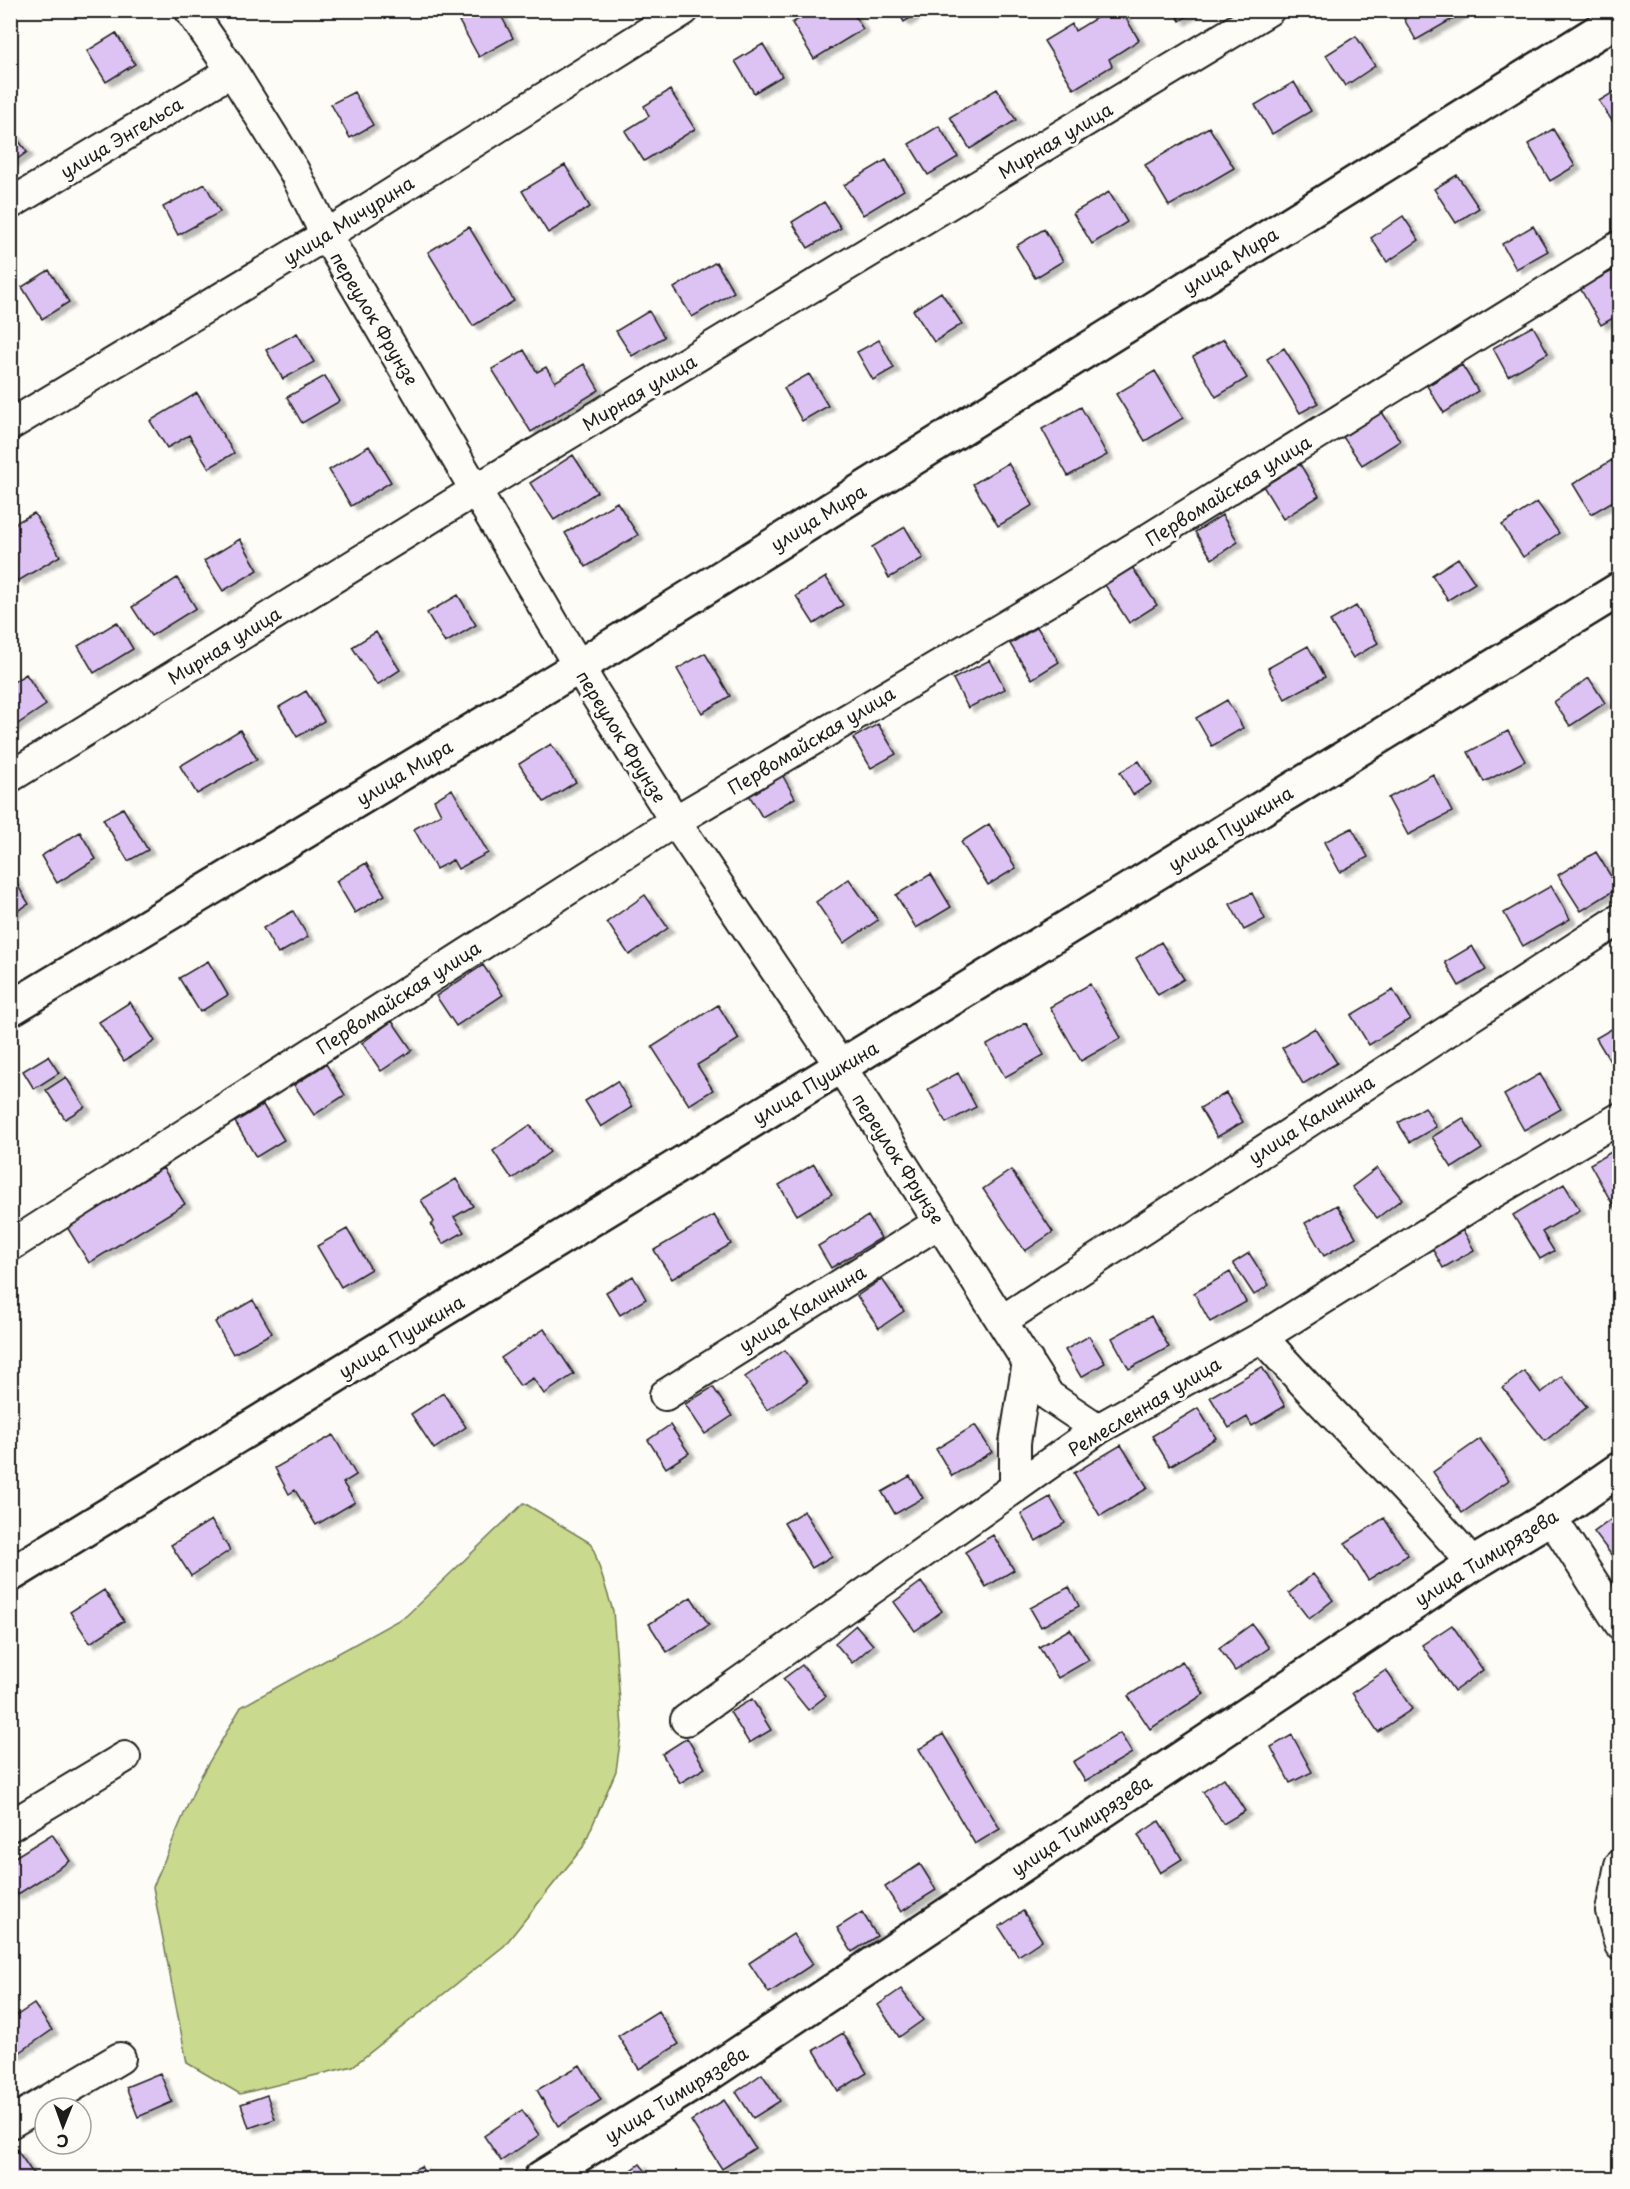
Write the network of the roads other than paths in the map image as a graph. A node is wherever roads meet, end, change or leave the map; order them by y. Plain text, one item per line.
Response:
1 (190, 10) edge
2 (684, 10) edge
3 (1269, 10) edge
4 (1620, 18) edge
5 (232, 71) junction
6 (10, 204) edge
7 (326, 235) junction
8 (1620, 246) edge
9 (10, 425) edge
10 (474, 491) junction
11 (1620, 589) edge
12 (578, 667) junction
13 (10, 777) edge
14 (675, 821) junction
15 (1620, 919) edge
16 (10, 1009) edge
17 (841, 1067) junction
18 (1620, 1118) edge
19 (940, 1222) junction
20 (10, 1246) edge
21 (1003, 1320) junction
22 (1262, 1336) junction
23 (1028, 1361) junction
24 (665, 1395) dead end
25 (1098, 1429) junction
26 (1620, 1469) edge
27 (1014, 1488) junction
28 (1551, 1517) junction
29 (1473, 1564) junction
30 (10, 1575) edge
31 (1620, 1624) edge
32 (686, 1720) dead end
33 (125, 1757) dead end
34 (10, 1826) edge
35 (1620, 1865) edge
36 (1620, 1945) edge
37 (120, 2058) dead end
38 (10, 2122) edge
39 (541, 2178) edge

1 - 5 street, переулок Фрунзе
2 - 7 street, улица Мичурина
3 - 10 street, Мирная улица
4 - 12 street, улица Мира
5 - 6 street, улица Энгельса
5 - 7 street, переулок Фрунзе
7 - 9 street, улица Мичурина
7 - 10 street, переулок Фрунзе
8 - 14 street, Первомайская улица
10 - 12 street, переулок Фрунзе
10 - 13 street, Мирная улица
11 - 17 street, улица Пушкина
12 - 14 street, переулок Фрунзе
12 - 16 street, улица Мира
14 - 17 street, переулок Фрунзе
14 - 20 street, Первомайская улица
15 - 21 street, улица Калинина
17 - 19 street, переулок Фрунзе
17 - 30 street, улица Пушкина
18 - 22 street, Ремесленная улица
19 - 21 street, переулок Фрунзе
19 - 24 street, улица Калинина
21 - 23 street, переулок Фрунзе
22 - 25 street, Ремесленная улица
22 - 29 street
23 - 25 street, переулок Фрунзе
23 - 27 street
25 - 27 street, Ремесленная улица
26 - 28 street, улица Тимирязева
27 - 32 street, Ремесленная улица
28 - 29 street, улица Тимирязева
28 - 31 street
29 - 39 street, улица Тимирязева
33 - 34 street
35 - 36 street
37 - 38 street

